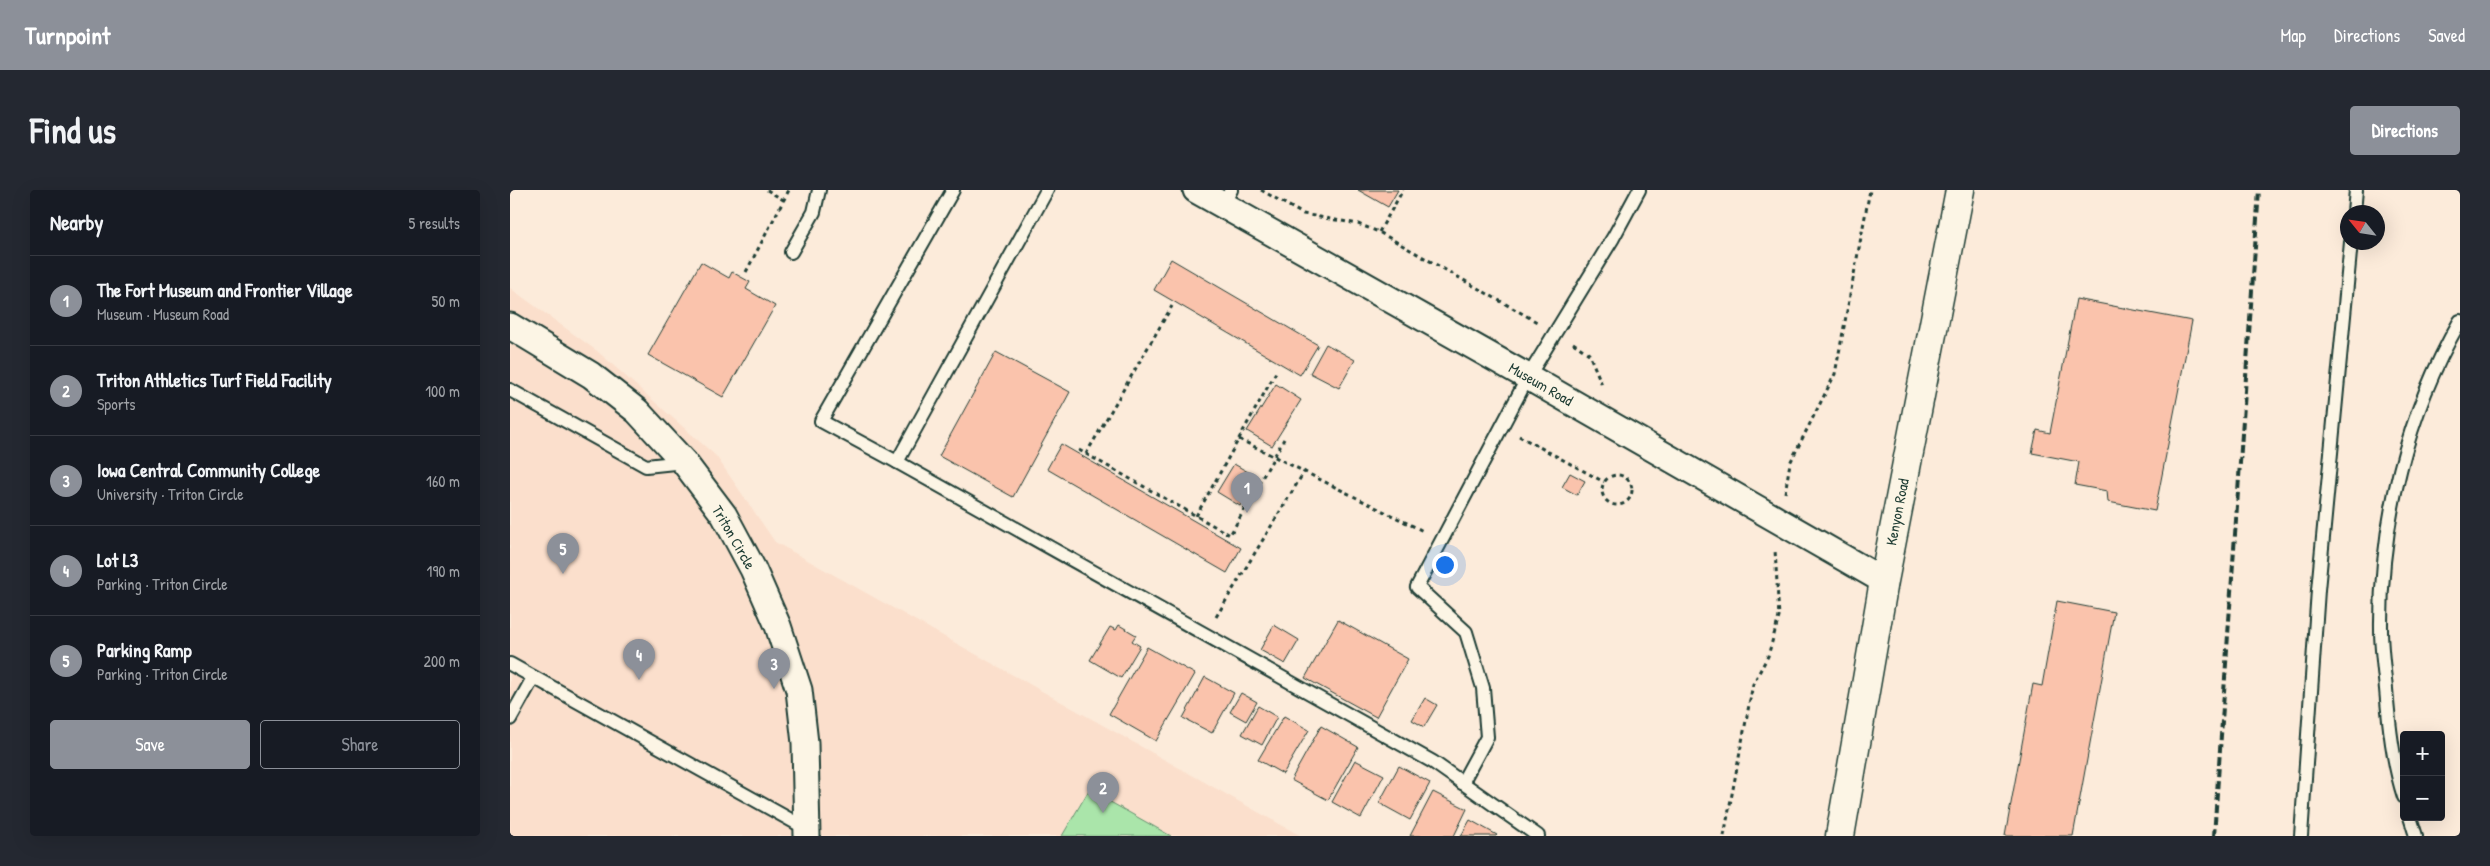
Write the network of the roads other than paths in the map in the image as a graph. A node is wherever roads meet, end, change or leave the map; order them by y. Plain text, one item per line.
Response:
1 (819, 190) edge
2 (953, 190) edge
3 (1047, 190) edge
4 (1196, 190) edge
5 (1639, 190) edge
6 (1960, 190) edge
7 (2356, 190) edge
8 (1227, 198) edge
9 (2355, 205) edge
10 (2350, 250) edge
11 (791, 252) dead end
12 (2460, 322) edge
13 (510, 326) edge
14 (1528, 376) junction
15 (510, 390) edge
16 (684, 462) junction
17 (897, 462) junction
18 (1884, 581) junction
19 (510, 664) edge
20 (534, 678) junction
21 (510, 719) edge
22 (1462, 783) junction
23 (2400, 786) edge
24 (2411, 821) edge
25 (807, 833) edge
26 (1538, 836) edge
27 (1840, 836) edge
28 (2301, 836) edge
29 (2416, 836) edge

1 - 11 lane
2 - 17 lane
3 - 17 lane
4 - 8 street, Museum Road
5 - 14 lane
6 - 18 main road, Kenyon Road
7 - 9 lane
8 - 14 street, Museum Road
10 - 28 lane
12 - 23 lane
13 - 16 street, Triton Circle
14 - 18 street, Museum Road
14 - 22 lane
15 - 16 lane
16 - 25 street, Triton Circle
17 - 22 lane
18 - 27 main road, Kenyon Road
19 - 20 lane
20 - 21 lane
20 - 25 lane
22 - 26 lane
24 - 29 lane

